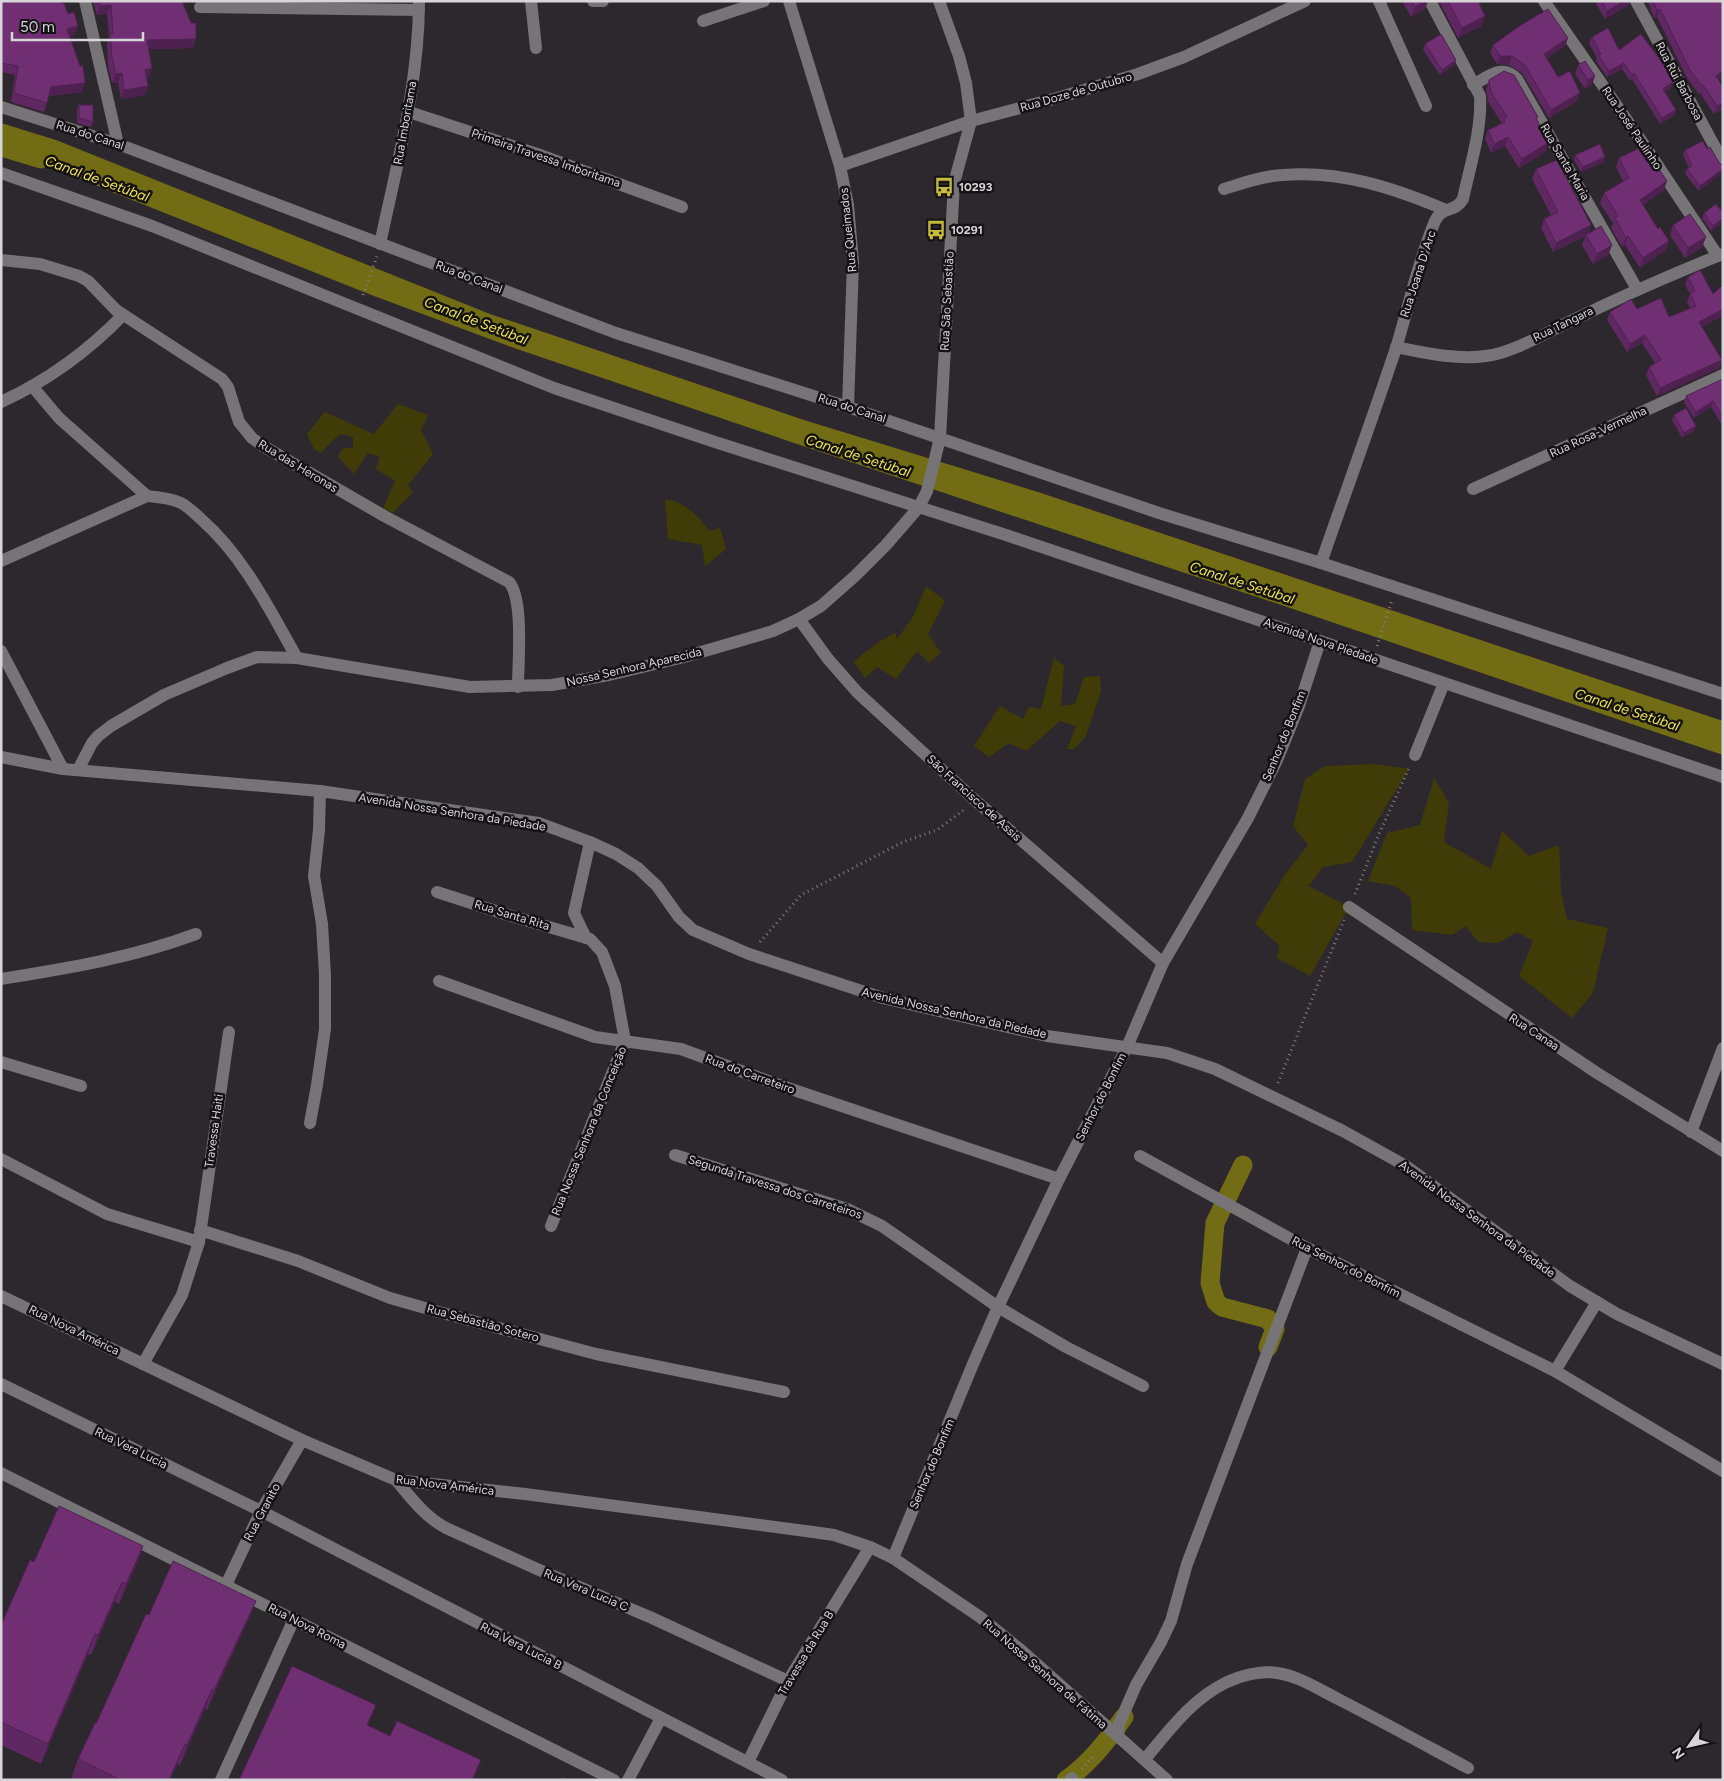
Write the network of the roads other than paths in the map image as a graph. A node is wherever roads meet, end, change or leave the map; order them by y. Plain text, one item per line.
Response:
1 (84, 1) edge
2 (532, 1) edge
3 (593, 1) edge
4 (603, 1) edge
5 (764, 1) edge
6 (789, 1) edge
7 (940, 1) edge
8 (1305, 1) edge
9 (1379, 1) edge
10 (1430, 1) edge
11 (1544, 1) edge
12 (1636, 1) edge
13 (419, 6) edge
14 (200, 7) dead end
15 (703, 21) dead end
16 (536, 48) dead end
17 (1473, 85) junction
18 (1426, 106) dead end
19 (1, 107) edge
20 (409, 112) junction
21 (971, 121) junction
22 (118, 144) junction
23 (1723, 162) edge
24 (840, 166) junction
25 (1, 172) edge
26 (1224, 189) dead end
27 (682, 208) dead end
28 (1446, 210) junction
29 (380, 244) junction
30 (1720, 255) edge
31 (1, 260) edge
32 (1637, 289) junction
33 (123, 315) junction
34 (1396, 347) junction
35 (1723, 375) edge
36 (32, 386) junction
37 (1, 402) edge
38 (848, 407) junction
39 (940, 438) junction
40 (936, 457) joint
41 (1473, 489) dead end
42 (147, 496) junction
43 (919, 506) junction
44 (1, 561) edge
45 (1321, 563) junction
46 (799, 619) junction
47 (1320, 641) junction
48 (1, 651) edge
49 (297, 658) junction
50 (1444, 683) junction
51 (518, 687) junction
52 (1723, 694) edge
53 (1415, 755) road end
54 (1, 757) edge
55 (63, 769) junction
56 (78, 770) junction
57 (1723, 777) edge
58 (320, 790) junction
59 (590, 842) junction
60 (437, 892) dead end
61 (1349, 907) road end
62 (196, 934) dead end
63 (586, 938) junction
64 (1163, 964) junction
65 (1, 979) edge
66 (439, 980) dead end
67 (229, 1032) dead end
68 (625, 1041) junction
69 (1127, 1047) junction
70 (1723, 1048) edge
71 (1, 1062) edge
72 (81, 1086) dead end
73 (310, 1123) dead end
74 (1691, 1132) junction
75 (1723, 1151) edge
76 (675, 1155) dead end
77 (1140, 1156) dead end
78 (1, 1159) edge
79 (1059, 1179) junction
80 (551, 1226) dead end
81 (200, 1236) junction
82 (1307, 1248) junction
83 (1, 1296) edge
84 (1597, 1302) junction
85 (998, 1307) junction
86 (143, 1364) junction
87 (1723, 1364) edge
88 (1555, 1371) junction
89 (1, 1384) edge
90 (1143, 1386) dead end
91 (784, 1392) dead end
92 (302, 1440) junction
93 (1723, 1471) edge
94 (1, 1473) edge
95 (396, 1480) junction
96 (261, 1512) junction
97 (870, 1547) junction
98 (893, 1558) junction
99 (226, 1585) junction
100 (294, 1620) junction
101 (788, 1681) junction
102 (660, 1718) junction
103 (1119, 1728) junction
104 (1145, 1759) junction
105 (748, 1762) junction
106 (1468, 1768) dead end
107 (759, 1774) edge
108 (221, 1780) edge
109 (614, 1780) edge
110 (628, 1780) edge
111 (782, 1780) edge
112 (1167, 1780) edge

1 - 22 street
2 - 16 street
3 - 4 street
5 - 15 street
6 - 24 street, Rua Queimados
7 - 21 street, Rua São Sebastião
8 - 21 street, Rua Doze de Outubro
9 - 18 street
10 - 17 street, Rua Joana D' Arc
11 - 30 street, Rua José Paulinho
12 - 23 street, Rua Rui Barbosa
13 - 14 street
13 - 20 street, Rua Imboritama
17 - 28 street, Rua Joana D' Arc
17 - 32 street, Rua Santa Maria
19 - 22 street, Rua do Canal
20 - 27 street, Primeira Travessa Imboritama
20 - 29 street, Rua Imboritama
21 - 24 street, Rua Doze de Outubro
21 - 39 street, Rua São Sebastião
22 - 29 street, Rua do Canal
24 - 38 street, Rua Queimados
25 - 43 street
26 - 28 street
28 - 34 street, Rua Joana D' Arc
29 - 38 street, Rua do Canal
30 - 32 street, Rua Tangara
31 - 33 street, Rua das Heronas
32 - 34 street, Rua Tangara
33 - 36 street
33 - 51 street, Rua das Heronas
34 - 45 street, Rua Joana D' Arc
35 - 41 street, Rua Rosa-Vermelha
36 - 37 street
36 - 42 street
38 - 39 street, Rua do Canal
39 - 40 street, Rua São Sebastião
39 - 45 street
40 - 43 street, Nossa Senhora Aparecida
42 - 44 street
42 - 49 street
43 - 46 street, Nossa Senhora Aparecida
43 - 47 street, Avenida Nova Piedade
45 - 52 street
46 - 51 street, Nossa Senhora Aparecida
46 - 64 street, São Francisco de Assis
47 - 50 street, Avenida Nova Piedade
47 - 64 street, Senhor do Bonfim
48 - 55 street
49 - 51 street, Nossa Senhora Aparecida
49 - 56 street, Nossa Senhora Aparecida
50 - 53 street
50 - 57 street, Avenida Nova Piedade
54 - 55 street, Avenida Nossa Senhora da Piedade
55 - 56 street, Avenida Nossa Senhora da Piedade
56 - 58 street, Avenida Nossa Senhora da Piedade
58 - 59 street, Avenida Nossa Senhora da Piedade
58 - 73 street
59 - 63 street, Rua Nossa Senhora da Conceição
59 - 69 street, Avenida Nossa Senhora da Piedade
60 - 63 street, Rua Santa Rita
61 - 74 street, Rua Canaa
62 - 65 street
63 - 68 street, Rua Nossa Senhora da Conceição
64 - 69 street, Senhor do Bonfim
66 - 68 street, Rua do Carreteiro
67 - 81 street, Travessa Haiti
68 - 79 street, Rua do Carreteiro
68 - 80 street, Rua Nossa Senhora da Conceição
69 - 79 street, Senhor do Bonfim
69 - 84 street, Avenida Nossa Senhora da Piedade
70 - 74 street
71 - 72 street
74 - 75 street, Rua Canaa
76 - 85 street, Segunda Travessa dos Carreteiros
77 - 82 street, Rua Senhor do Bonfim
78 - 81 street, Rua Sebastião Sotero
79 - 85 street, Senhor do Bonfim
81 - 86 street
81 - 91 street, Rua Sebastião Sotero
82 - 88 street, Rua Senhor do Bonfim
82 - 103 street
83 - 86 street, Rua Nova América
84 - 87 street, Avenida Nossa Senhora da Piedade
84 - 88 street
85 - 90 street, Segunda Travessa dos Carreteiros
85 - 98 street, Senhor do Bonfim
86 - 92 street, Rua Nova América
88 - 93 street, Rua Senhor do Bonfim
89 - 96 street, Rua Vera Lucia
92 - 95 street, Rua Nova América
92 - 96 street, Rua Granito
94 - 99 street, Rua Nova Roma
95 - 97 street, Rua Nova América
95 - 101 street, Rua Vera Lucia C
96 - 99 street, Rua Granito
96 - 102 street, Rua Vera Lucia B
97 - 98 street, Rua Nova América
97 - 101 street, Travessa da Rua B
98 - 103 street, Rua Nossa Senhora de Fátima
99 - 100 street, Rua Nova Roma
100 - 108 street
100 - 109 street, Rua Nova Roma
101 - 105 street, Travessa da Rua B
102 - 105 street, Rua Vera Lucia B
102 - 110 street
103 - 104 street, Rua Nossa Senhora de Fátima
104 - 106 street
104 - 112 street, Rua Nossa Senhora de Fátima
105 - 107 street, Rua Vera Lucia B
107 - 111 street, Rua Vera Lucia B

